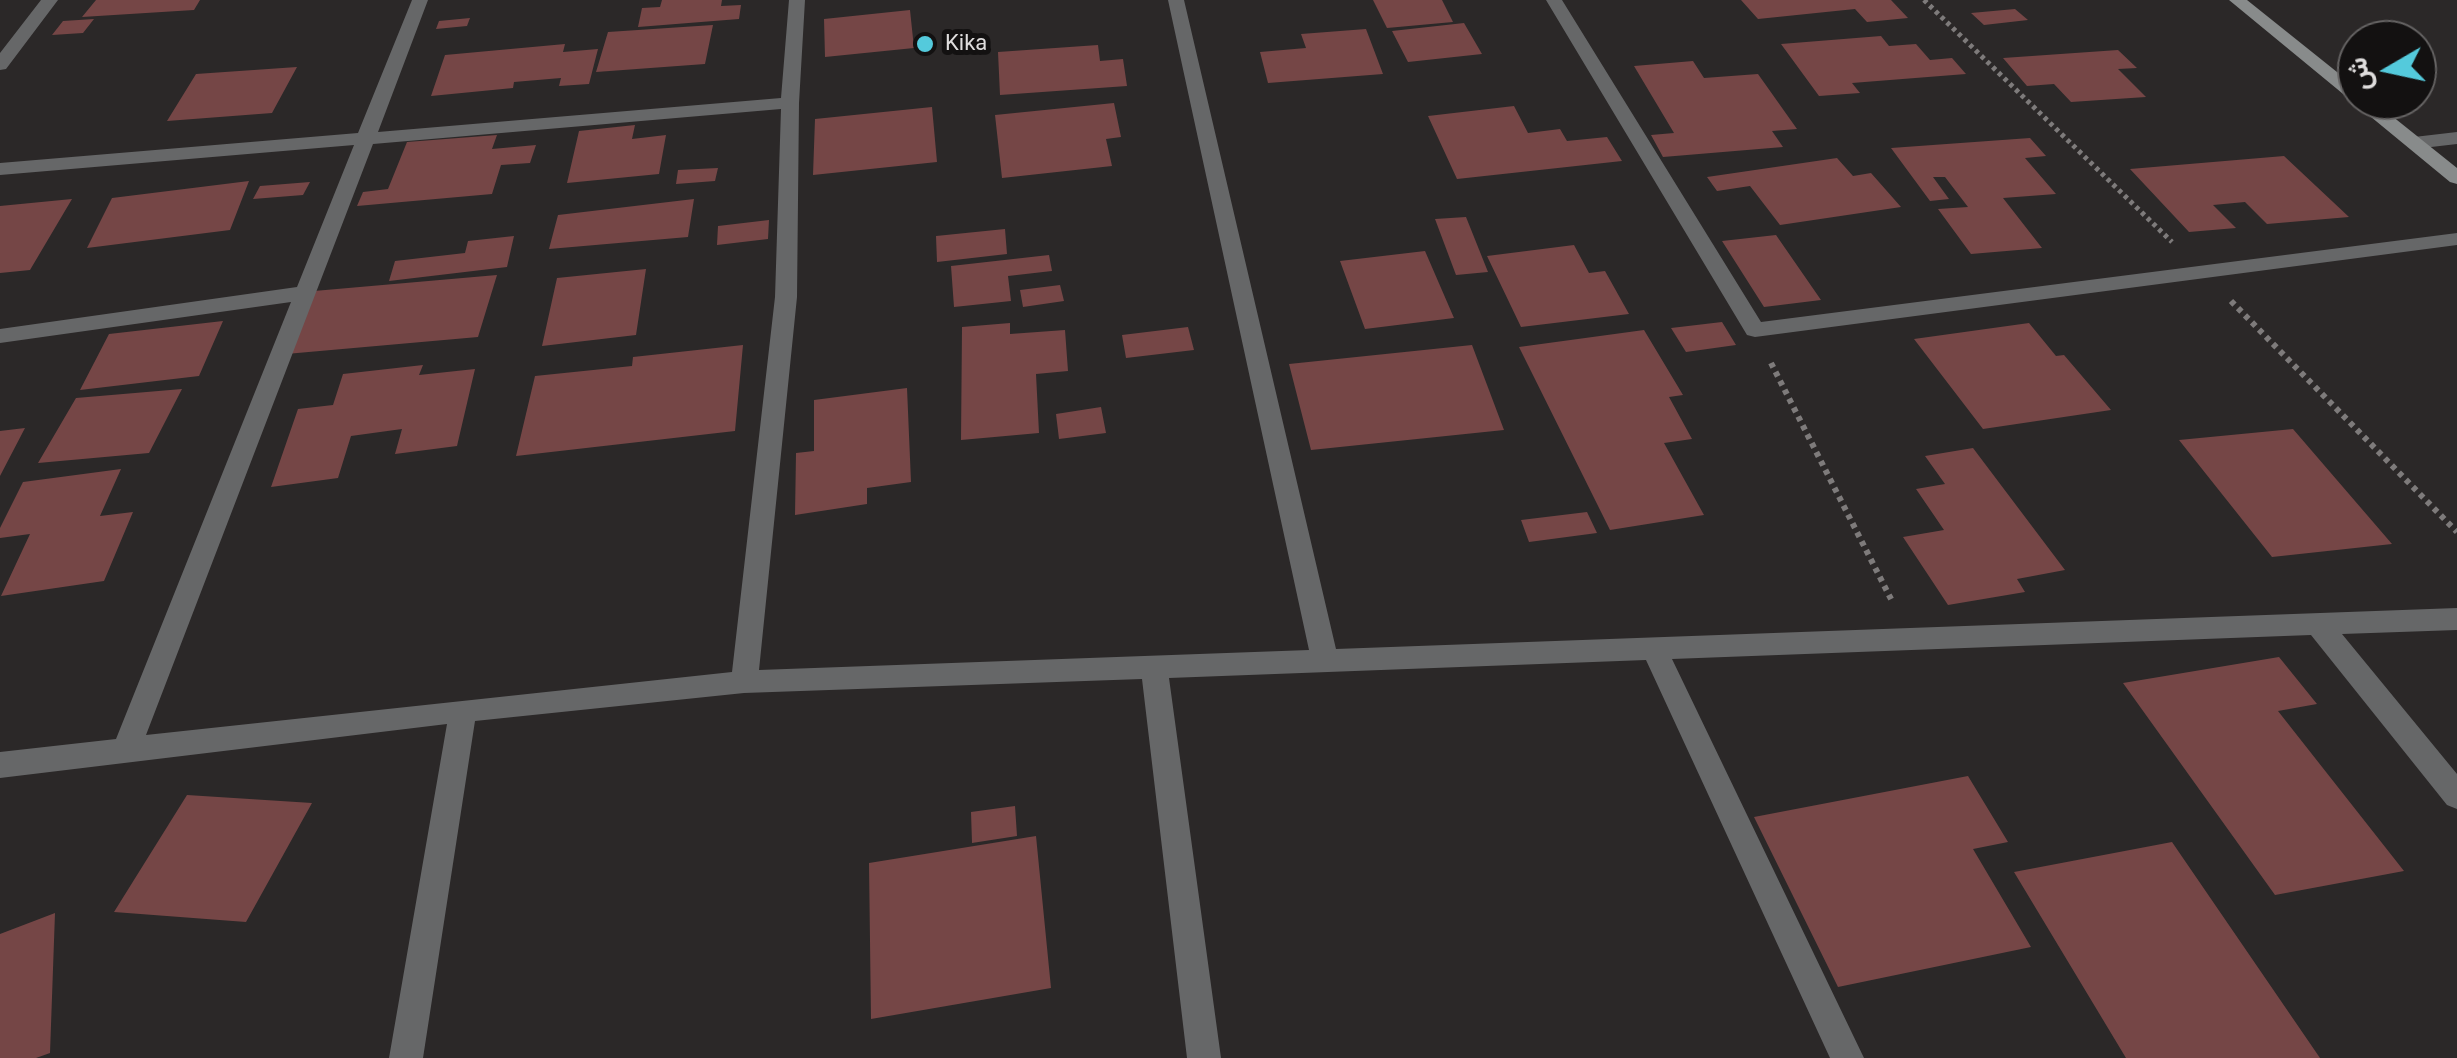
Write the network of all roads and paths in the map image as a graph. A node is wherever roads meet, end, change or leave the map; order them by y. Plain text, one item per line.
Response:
1 (50, 0) edge
2 (420, 0) edge
3 (797, 0) edge
4 (1176, 0) edge
5 (1554, 0) edge
6 (2237, 0) edge
7 (0, 65) edge
8 (2337, 80) edge
9 (790, 103) junction
10 (2386, 120) edge
11 (365, 138) junction
12 (2457, 138) edge
13 (2414, 143) junction
14 (0, 169) edge
15 (2457, 178) edge
16 (2457, 239) edge
17 (305, 293) junction
18 (1755, 330) junction
19 (0, 336) edge
20 (2457, 619) edge
21 (2318, 624) junction
22 (1911, 639) junction
23 (1654, 649) junction
24 (1326, 661) junction
25 (1154, 667) junction
26 (744, 682) junction
27 (463, 710) junction
28 (126, 750) junction
29 (0, 764) edge
30 (2457, 796) edge
31 (406, 1058) edge
32 (1204, 1058) edge
33 (1848, 1058) edge

1 - 7 street
2 - 11 street
3 - 9 street
4 - 24 street
5 - 18 street
6 - 8 street
9 - 11 street
9 - 26 street
10 - 13 street
11 - 14 street
11 - 17 street
12 - 13 street
13 - 15 street
16 - 18 street
17 - 19 street
17 - 28 street
18 - 22 path
20 - 21 street
21 - 22 street
21 - 30 street
22 - 23 street
23 - 24 street
23 - 33 street
24 - 25 street
25 - 26 street
25 - 32 street
26 - 27 street
27 - 28 street
27 - 31 street
28 - 29 street

